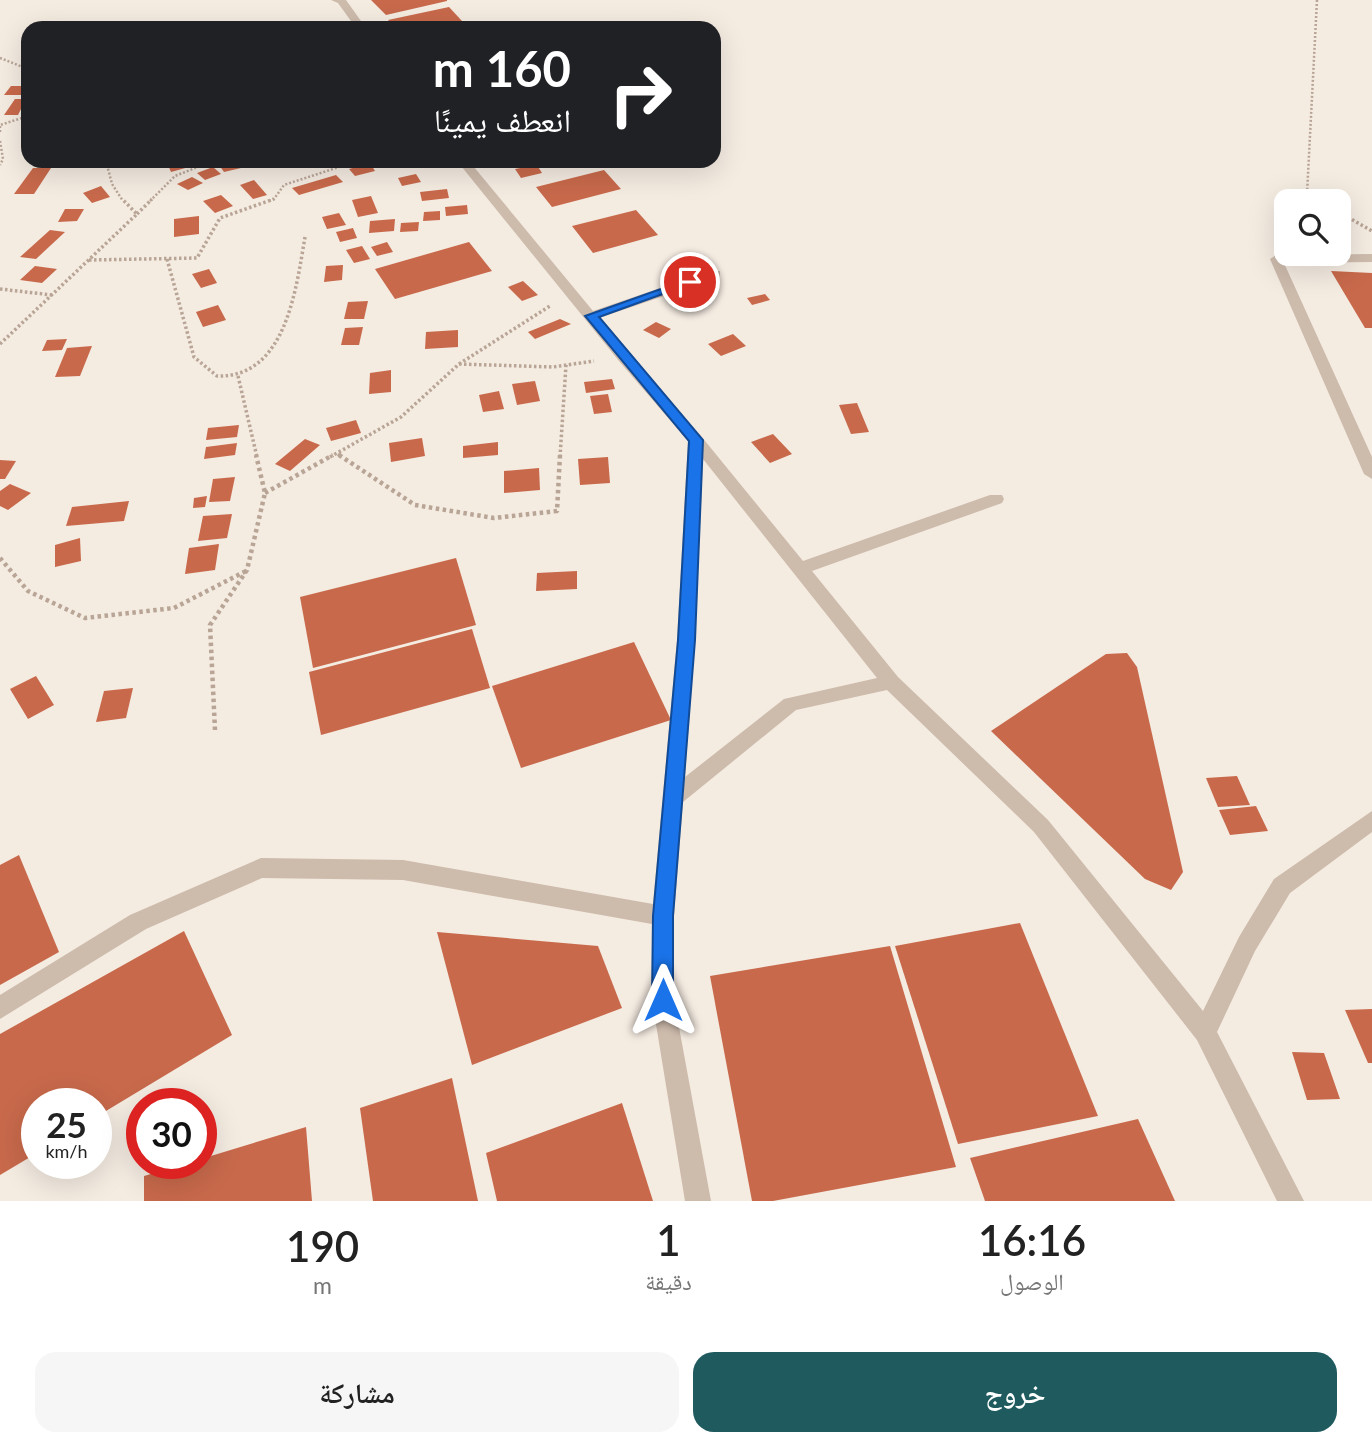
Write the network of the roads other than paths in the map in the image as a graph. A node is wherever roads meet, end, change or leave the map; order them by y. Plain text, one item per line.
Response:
1 (336, 0) edge
2 (355, 21) edge
3 (469, 168) edge
4 (1372, 258) edge
5 (715, 274) dead end
6 (591, 316) junction
7 (696, 440) junction
8 (1372, 474) edge
9 (996, 499) dead end
10 (800, 569) junction
11 (891, 682) junction
12 (674, 797) junction
13 (1372, 820) edge
14 (663, 916) junction
15 (0, 1008) edge
16 (1205, 1032) junction
17 (698, 1201) edge
18 (1291, 1201) edge

1 - 2 street
3 - 6 street
4 - 8 street
5 - 6 street
6 - 7 street
7 - 10 street
7 - 12 street
9 - 10 street
10 - 11 street
11 - 12 street
11 - 16 street
12 - 14 street
13 - 16 street
14 - 15 street
14 - 17 street
16 - 18 street

